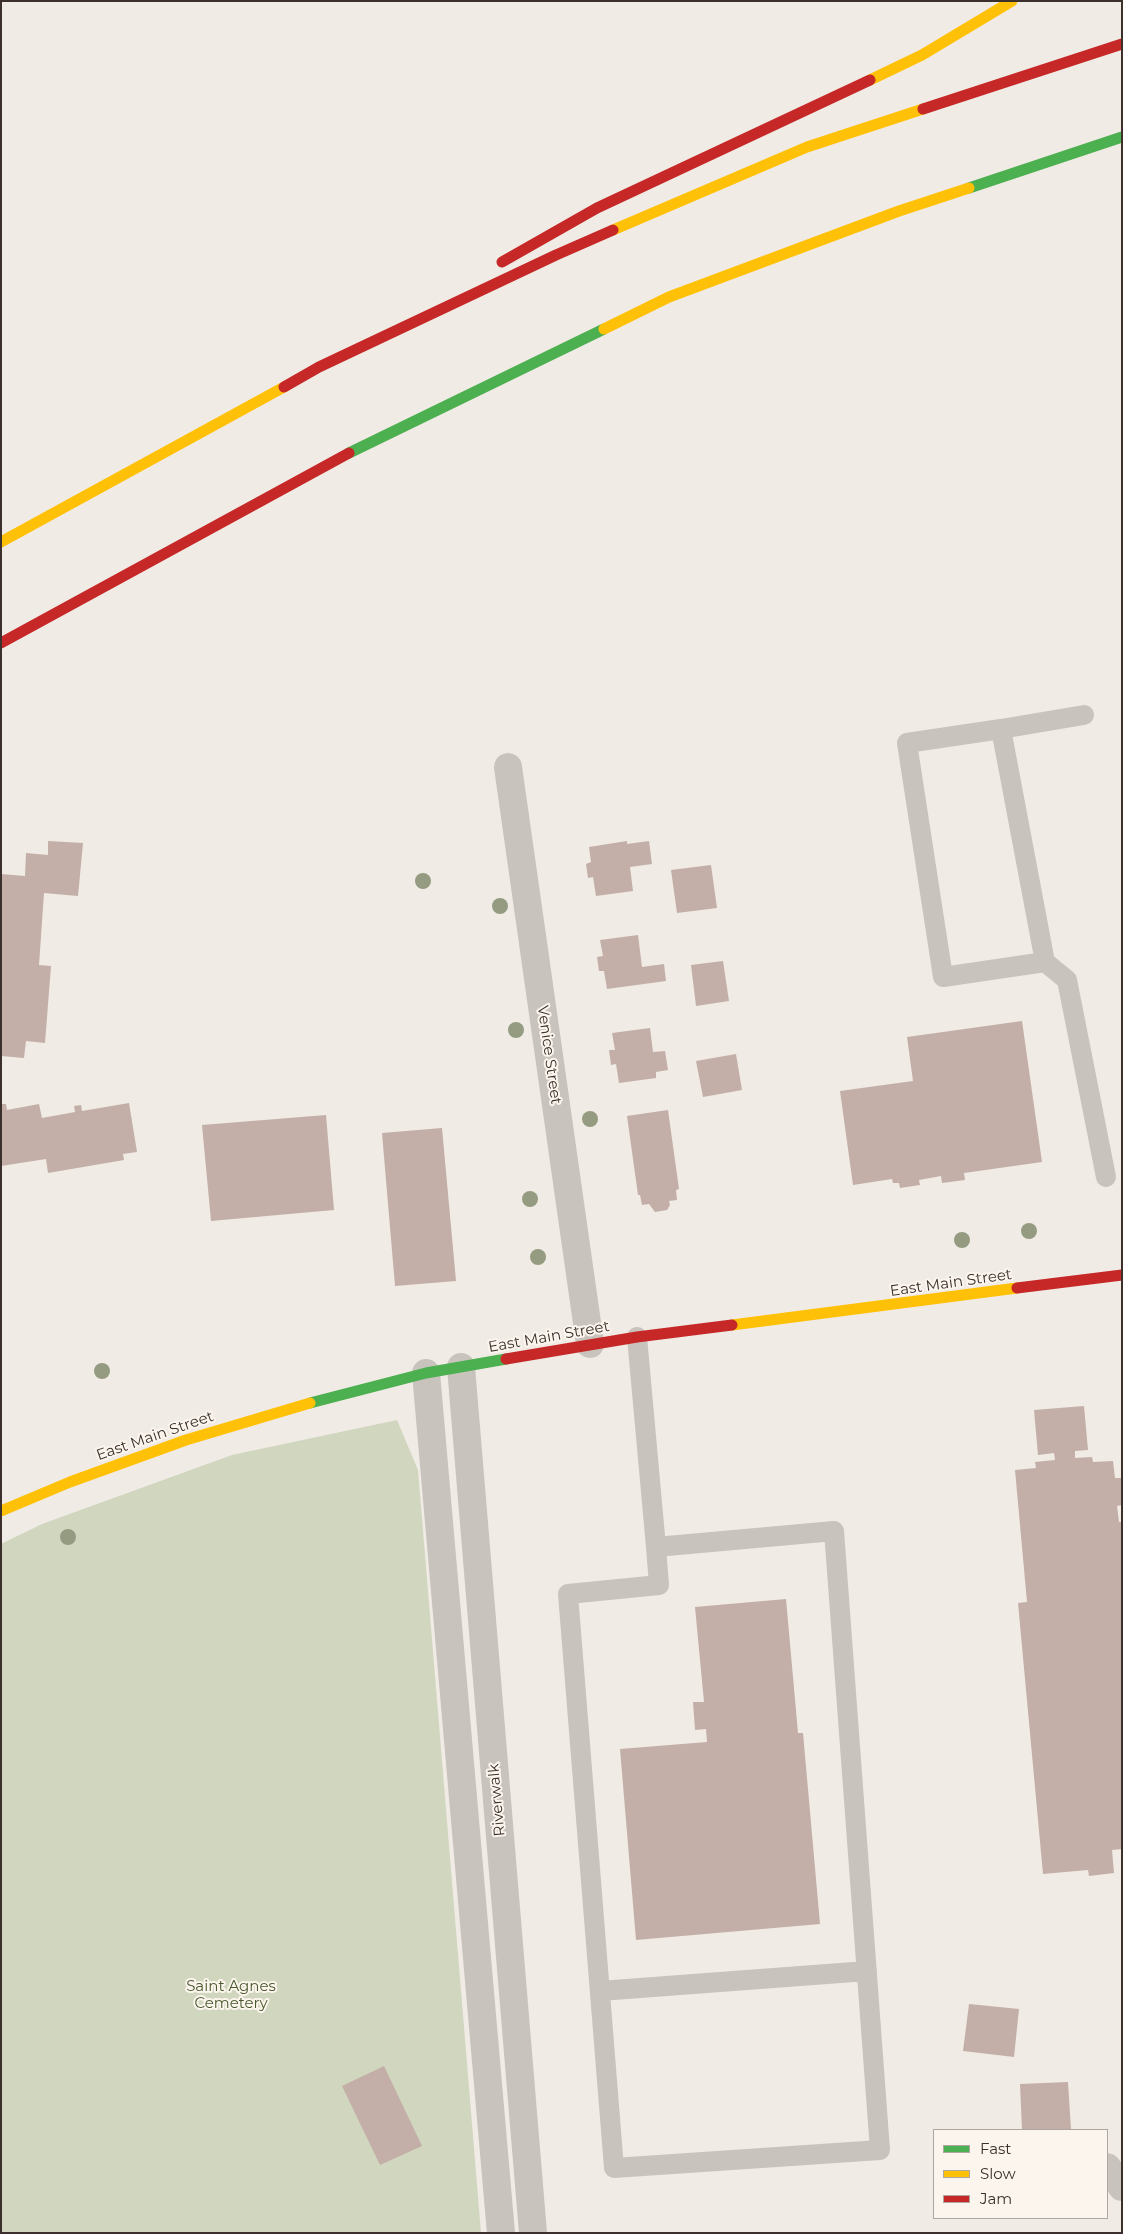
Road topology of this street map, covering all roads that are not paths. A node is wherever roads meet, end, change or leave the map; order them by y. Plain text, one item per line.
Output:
1 (1012, 1) edge
2 (1122, 44) edge
3 (1122, 137) edge
4 (492, 267) dead end
5 (449, 292) dead end
6 (319, 367) junction
7 (1, 542) edge
8 (1, 643) edge
9 (1084, 715) dead end
10 (1001, 729) junction
11 (508, 767) dead end
12 (1045, 962) junction
13 (1106, 1177) dead end
14 (1122, 1275) edge
15 (637, 1337) junction
16 (590, 1344) junction
17 (461, 1367) junction
18 (426, 1373) junction
19 (1, 1511) edge
20 (656, 1548) junction
21 (867, 1971) junction
22 (600, 1991) junction
23 (1108, 2168) edge
24 (1122, 2186) edge
25 (501, 2233) edge
26 (533, 2233) edge

1 - 4 main road
2 - 6 main road
3 - 8 main road
5 - 6 main road
6 - 7 main road
9 - 10 lane
10 - 12 lane
10 - 12 lane
11 - 16 street, Venice Street
12 - 13 lane
14 - 15 main road, East Main Street
15 - 16 main road, East Main Street
15 - 20 lane
16 - 17 main road, East Main Street
17 - 18 main road, East Main Street
17 - 26 street, Riverwalk
18 - 19 main road, East Main Street
18 - 25 street
20 - 21 lane
20 - 22 lane
21 - 22 lane
21 - 22 lane
23 - 24 street

